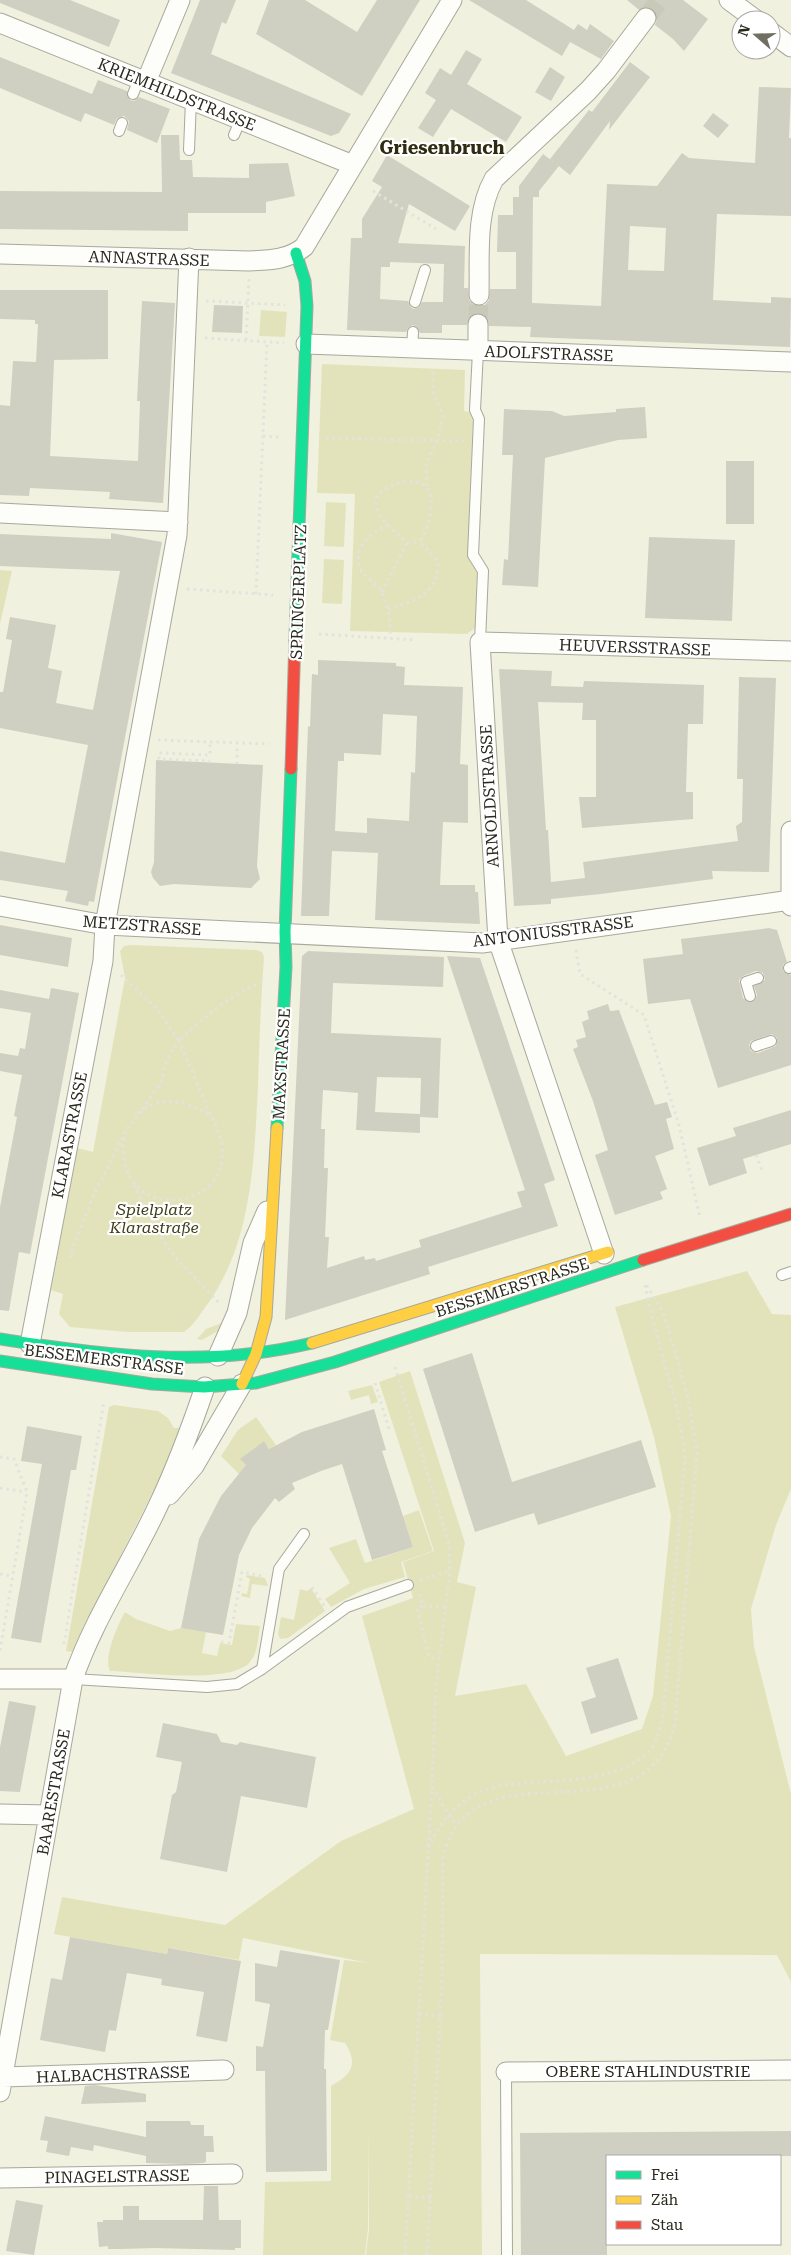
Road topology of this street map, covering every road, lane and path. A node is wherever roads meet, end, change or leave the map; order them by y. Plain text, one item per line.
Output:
1 (180, 0) edge
2 (452, 0) edge
3 (729, 0) edge
4 (742, 10) edge
5 (646, 18) tunnel mouth
6 (0, 23) edge
7 (139, 85) junction
8 (191, 100) junction
9 (189, 150) dead end
10 (353, 165) junction
11 (373, 191) dead end
12 (436, 229) dead end
13 (296, 253) junction
14 (0, 254) edge
15 (189, 258) junction
16 (249, 261) junction
17 (426, 270) dead end
18 (479, 295) tunnel mouth
19 (188, 300) junction
20 (415, 302) dead end
21 (248, 303) junction
22 (307, 306) junction
23 (478, 324) tunnel mouth
24 (187, 338) junction
25 (246, 340) junction
26 (267, 342) junction
27 (306, 344) junction
28 (434, 349) junction
29 (478, 351) junction
30 (791, 362) edge
31 (263, 436) junction
32 (304, 437) junction
33 (437, 441) junction
34 (478, 442) junction
35 (427, 487) junction
36 (0, 513) edge
37 (178, 522) junction
38 (388, 525) junction
39 (420, 541) junction
40 (407, 543) junction
41 (168, 587) junction
42 (382, 592) junction
43 (256, 594) junction
44 (281, 596) dead end
45 (388, 610) junction
46 (297, 633) junction
47 (390, 638) junction
48 (416, 640) dead end
49 (480, 642) junction
50 (791, 651) edge
51 (140, 738) junction
52 (210, 742) junction
53 (237, 743) junction
54 (293, 745) junction
55 (209, 763) dead end
56 (237, 764) dead end
57 (791, 831) edge
58 (790, 902) edge
59 (0, 906) edge
60 (105, 925) junction
61 (572, 930) junction
62 (285, 932) junction
63 (498, 940) junction
64 (103, 961) junction
65 (286, 967) junction
66 (758, 978) dead end
67 (750, 996) dead end
68 (179, 1041) junction
69 (771, 1042) dead end
70 (756, 1046) dead end
71 (138, 1114) junction
72 (211, 1116) junction
73 (125, 1133) junction
74 (756, 1155) dead end
75 (764, 1173) dead end
76 (133, 1182) junction
77 (273, 1196) junction
78 (791, 1214) edge
79 (702, 1223) dead end
80 (622, 1248) dead end
81 (604, 1254) junction
82 (69, 1258) dead end
83 (237, 1313) junction
84 (0, 1340) edge
85 (30, 1344) junction
86 (388, 1345) junction
87 (256, 1354) junction
88 (218, 1356) junction
89 (1, 1367) edge
90 (108, 1379) junction
91 (374, 1382) dead end
92 (242, 1384) junction
93 (205, 1387) junction
94 (390, 1432) dead end
95 (0, 1457) edge
96 (0, 1488) edge
97 (27, 1492) junction
98 (157, 1509) junction
99 (304, 1534) dead end
100 (450, 1571) junction
101 (0, 1574) edge
102 (12, 1576) junction
103 (277, 1578) junction
104 (412, 1583) junction
105 (312, 1587) dead end
106 (423, 1606) junction
107 (446, 1607) junction
108 (332, 1618) junction
109 (221, 1642) dead end
110 (0, 1651) edge
111 (438, 1659) junction
112 (262, 1669) junction
113 (0, 1679) edge
114 (66, 1679) junction
115 (432, 1786) junction
116 (0, 1814) edge
117 (448, 1814) junction
118 (48, 1815) junction
119 (457, 1825) junction
120 (428, 1848) junction
121 (419, 2015) junction
122 (441, 2016) junction
123 (224, 2070) dead end
124 (791, 2070) edge
125 (506, 2072) joint
126 (1, 2085) edge
127 (233, 2174) dead end
128 (0, 2178) edge
129 (408, 2196) junction
130 (431, 2198) junction
131 (405, 2255) edge
132 (427, 2255) edge
133 (507, 2255) edge

1 - 7 street
2 - 10 street
3 - 4 street
5 - 18 street
6 - 7 street, KRIEMHILDSTRASSE
7 - 8 street, KRIEMHILDSTRASSE
8 - 9 lane
8 - 10 street, KRIEMHILDSTRASSE
10 - 13 street
11 - 12 path
13 - 16 street, ANNASTRASSE
13 - 22 street, SPRINGERPLATZ
14 - 15 street, ANNASTRASSE
15 - 16 street, ANNASTRASSE
15 - 19 street
16 - 21 path
17 - 20 lane
19 - 21 path
19 - 24 street
21 - 22 path
21 - 25 path
22 - 27 street, SPRINGERPLATZ
23 - 29 street, ARNOLDSTRASSE
24 - 25 path
24 - 37 street
25 - 26 path
26 - 27 path
26 - 31 path
27 - 28 street, ADOLFSTRASSE
27 - 32 street, SPRINGERPLATZ
28 - 29 street, ADOLFSTRASSE
28 - 33 path
29 - 30 street, ADOLFSTRASSE
29 - 34 lane, ARNOLDSTRASSE
31 - 32 path
31 - 43 path
32 - 33 path
32 - 46 street, SPRINGERPLATZ
33 - 34 path
33 - 35 path
34 - 49 lane, ARNOLDSTRASSE
35 - 38 path
35 - 39 path
36 - 37 street
37 - 41 street
38 - 40 path
38 - 42 path
39 - 40 path
39 - 45 path
40 - 42 path
41 - 43 path
41 - 51 street
42 - 45 path
43 - 44 path
45 - 47 path
46 - 47 path
46 - 54 street, SPRINGERPLATZ
47 - 48 path
49 - 50 street, HEUVERSSTRASSE
49 - 63 street, ARNOLDSTRASSE
51 - 52 path
51 - 60 street
52 - 53 path
52 - 55 path
53 - 54 path
53 - 56 path
54 - 62 street, SPRINGERPLATZ
57 - 58 street
58 - 61 street, ANTONIUSSTRASSE
59 - 60 street, METZSTRASSE
60 - 62 street, METZSTRASSE
60 - 64 street, KLARASTRASSE
61 - 63 street, ANTONIUSSTRASSE
61 - 79 path
62 - 63 street, ANTONIUSSTRASSE
62 - 65 street, MAXSTRASSE
63 - 81 street, ARNOLDSTRASSE
64 - 68 path
64 - 85 street, KLARASTRASSE
65 - 68 path
65 - 77 street, MAXSTRASSE
66 - 67 lane
68 - 71 path
68 - 72 path
69 - 70 lane
71 - 72 path
71 - 73 path
72 - 76 path
73 - 76 path
73 - 82 path
74 - 75 path
76 - 83 path
77 - 83 street, MAXSTRASSE
77 - 87 street, MAXSTRASSE
78 - 86 street, BESSEMERSTRASSE
80 - 81 street, BESSEMERSTRASSE
81 - 87 street, BESSEMERSTRASSE
83 - 88 street, MAXSTRASSE
84 - 85 street, BESSEMERSTRASSE
85 - 88 street, BESSEMERSTRASSE
86 - 92 street, BESSEMERSTRASSE
86 - 100 path
87 - 88 street, BESSEMERSTRASSE
87 - 92 street
88 - 93 street, BESSEMERSTRASSE
89 - 90 street, BESSEMERSTRASSE
90 - 93 street, BESSEMERSTRASSE
90 - 114 path
91 - 94 path
92 - 93 street, BESSEMERSTRASSE
92 - 98 street, BAARESTRASSE
93 - 98 street, BAARESTRASSE
95 - 97 path
96 - 97 path
97 - 102 path
98 - 114 street, BAARESTRASSE
99 - 103 lane
100 - 104 path
100 - 107 path
101 - 102 path
102 - 110 path
103 - 109 path
103 - 112 lane
104 - 106 path
104 - 108 lane
105 - 108 path
106 - 107 path
106 - 111 path
107 - 111 path
108 - 112 lane
111 - 115 path
112 - 114 lane
113 - 114 street
114 - 118 street, BAARESTRASSE
115 - 117 path
115 - 120 path
116 - 118 street
117 - 119 path
117 - 119 path
117 - 120 path
118 - 126 street, BAARESTRASSE
119 - 122 path
120 - 121 path
121 - 122 path
121 - 129 path
122 - 130 path
123 - 126 street, HALBACHSTRASSE
124 - 125 street, OBERE STAHLINDUSTRIE
125 - 133 lane
127 - 128 street, PINAGELSTRASSE
129 - 130 path
129 - 131 path
130 - 132 path

